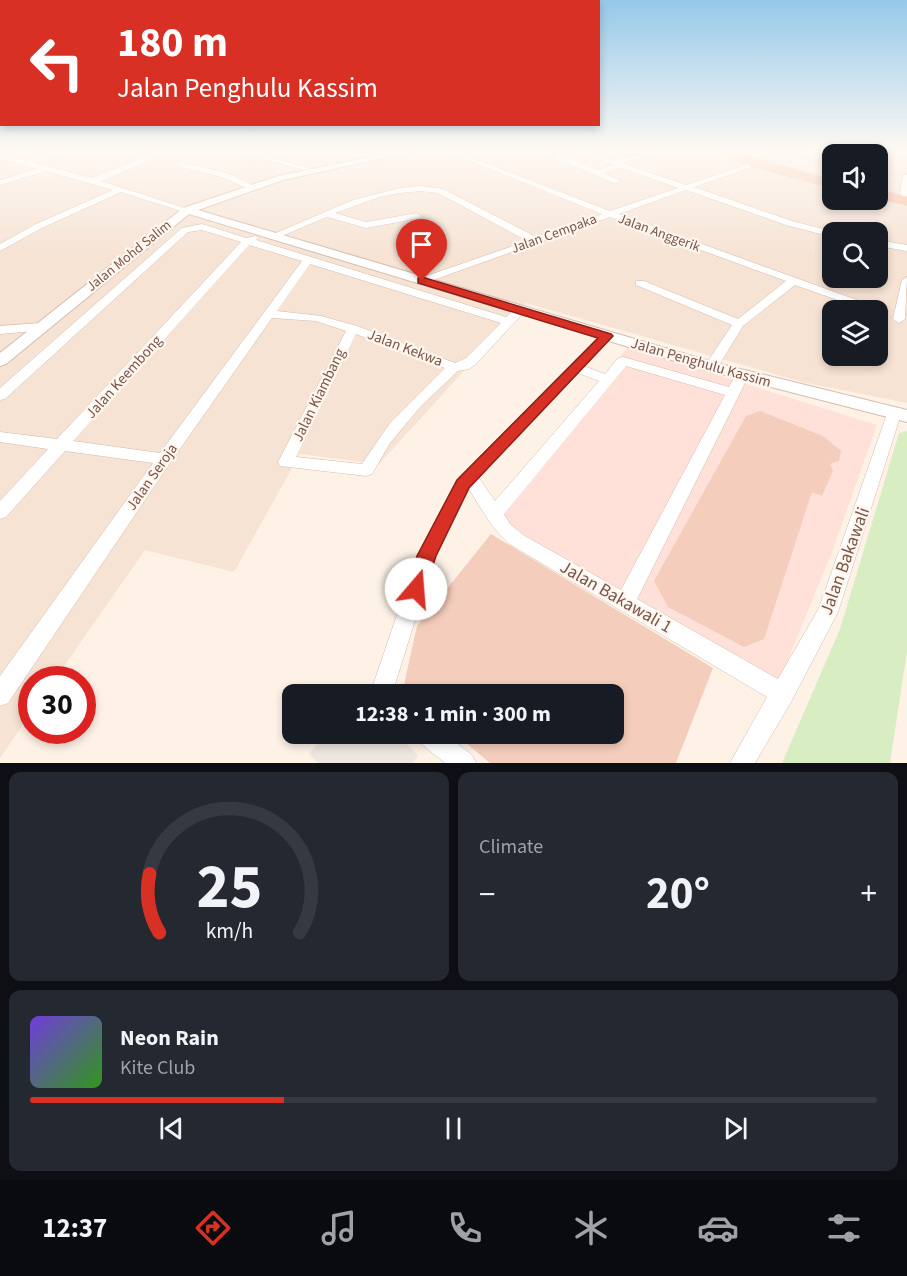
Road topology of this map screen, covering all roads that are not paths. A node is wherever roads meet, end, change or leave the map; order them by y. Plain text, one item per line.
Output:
1 (110, 186) edge
2 (250, 186) edge
3 (537, 186) edge
4 (682, 186) edge
5 (690, 186) edge
6 (686, 187) junction
7 (121, 189) junction
8 (888, 192) edge
9 (888, 195) edge
10 (906, 197) edge
11 (187, 210) junction
12 (328, 214) junction
13 (609, 214) junction
14 (417, 216) dead end
15 (229, 223) junction
16 (166, 226) junction
17 (822, 231) edge
18 (268, 234) junction
19 (247, 241) junction
20 (535, 241) junction
21 (888, 245) edge
22 (0, 248) edge
23 (907, 248) edge
24 (308, 260) junction
25 (907, 280) edge
26 (422, 281) junction
27 (793, 281) junction
28 (640, 283) dead end
29 (846, 300) edge
30 (520, 310) junction
31 (270, 314) junction
32 (888, 315) edge
33 (903, 321) edge
34 (509, 322) junction
35 (739, 324) junction
36 (42, 327) junction
37 (352, 328) junction
38 (0, 330) edge
39 (0, 336) edge
40 (606, 336) junction
41 (26, 340) junction
42 (0, 361) edge
43 (454, 367) junction
44 (711, 367) junction
45 (576, 368) junction
46 (742, 375) junction
47 (606, 380) junction
48 (732, 393) junction
49 (0, 396) edge
50 (901, 415) edge
51 (0, 437) edge
52 (62, 444) junction
53 (164, 459) junction
54 (470, 478) junction
55 (0, 512) edge
56 (493, 515) junction
57 (625, 602) junction
58 (384, 684) edge
59 (783, 694) junction
60 (0, 695) edge
61 (440, 744) edge
62 (464, 763) edge
63 (742, 763) edge

1 - 7 street
2 - 11 street, Jalan Mohd Salim
3 - 13 street, Jalan Anggerik
4 - 6 street
5 - 6 street, Jalan Cempaka
6 - 13 street, Jalan Cempaka
6 - 17 street
7 - 11 street
7 - 22 street
8 - 10 highway
9 - 10 highway
11 - 15 street, Jalan Penghulu Kassim
11 - 16 street, Jalan Mohd Salim
12 - 14 street
12 - 18 street
12 - 20 street
13 - 20 street, Jalan Cempaka
13 - 27 street, Jalan Anggerik
15 - 16 street
15 - 18 street, Jalan Penghulu Kassim
16 - 36 street, Jalan Mohd Salim
18 - 19 street
18 - 26 street, Jalan Penghulu Kassim
19 - 24 street
19 - 49 street, Jalan Mohd Salim
19 - 52 street, Jalan Keembong
20 - 26 street, Jalan Cempaka
21 - 23 street
24 - 31 street, Jalan Seroja
24 - 34 street
25 - 33 street
26 - 30 street, Jalan Penghulu Kassim
27 - 29 street, Jalan Anggerik
27 - 35 street
28 - 35 street
30 - 34 street, Jalan Kekwa
30 - 40 street, Jalan Penghulu Kassim
31 - 37 street, Jalan Kekwa
31 - 53 street, Jalan Seroja
32 - 33 street, Jalan Anggerik
34 - 43 street, Jalan Kekwa
35 - 44 street
36 - 38 street
36 - 41 street, Jalan Mohd Salim
37 - 43 street, Jalan Kekwa
37 - 43 street, Jalan Kiambang
39 - 41 street
40 - 44 street, Jalan Penghulu Kassim
40 - 45 street
41 - 42 street, Jalan Mohd Salim
44 - 46 street, Jalan Penghulu Kassim
45 - 47 street
45 - 54 street
46 - 48 street
46 - 50 street, Jalan Penghulu Kassim
47 - 48 street
47 - 56 street
48 - 57 street
50 - 59 street, Jalan Bakawali
51 - 52 street
52 - 53 street
52 - 55 street, Jalan Keembong
53 - 60 street, Jalan Seroja
54 - 56 street, Jalan Bakawali 1
54 - 58 street
56 - 57 street, Jalan Bakawali 1
57 - 59 street, Jalan Bakawali 1
59 - 63 street, Jalan Bakawali
61 - 62 street

